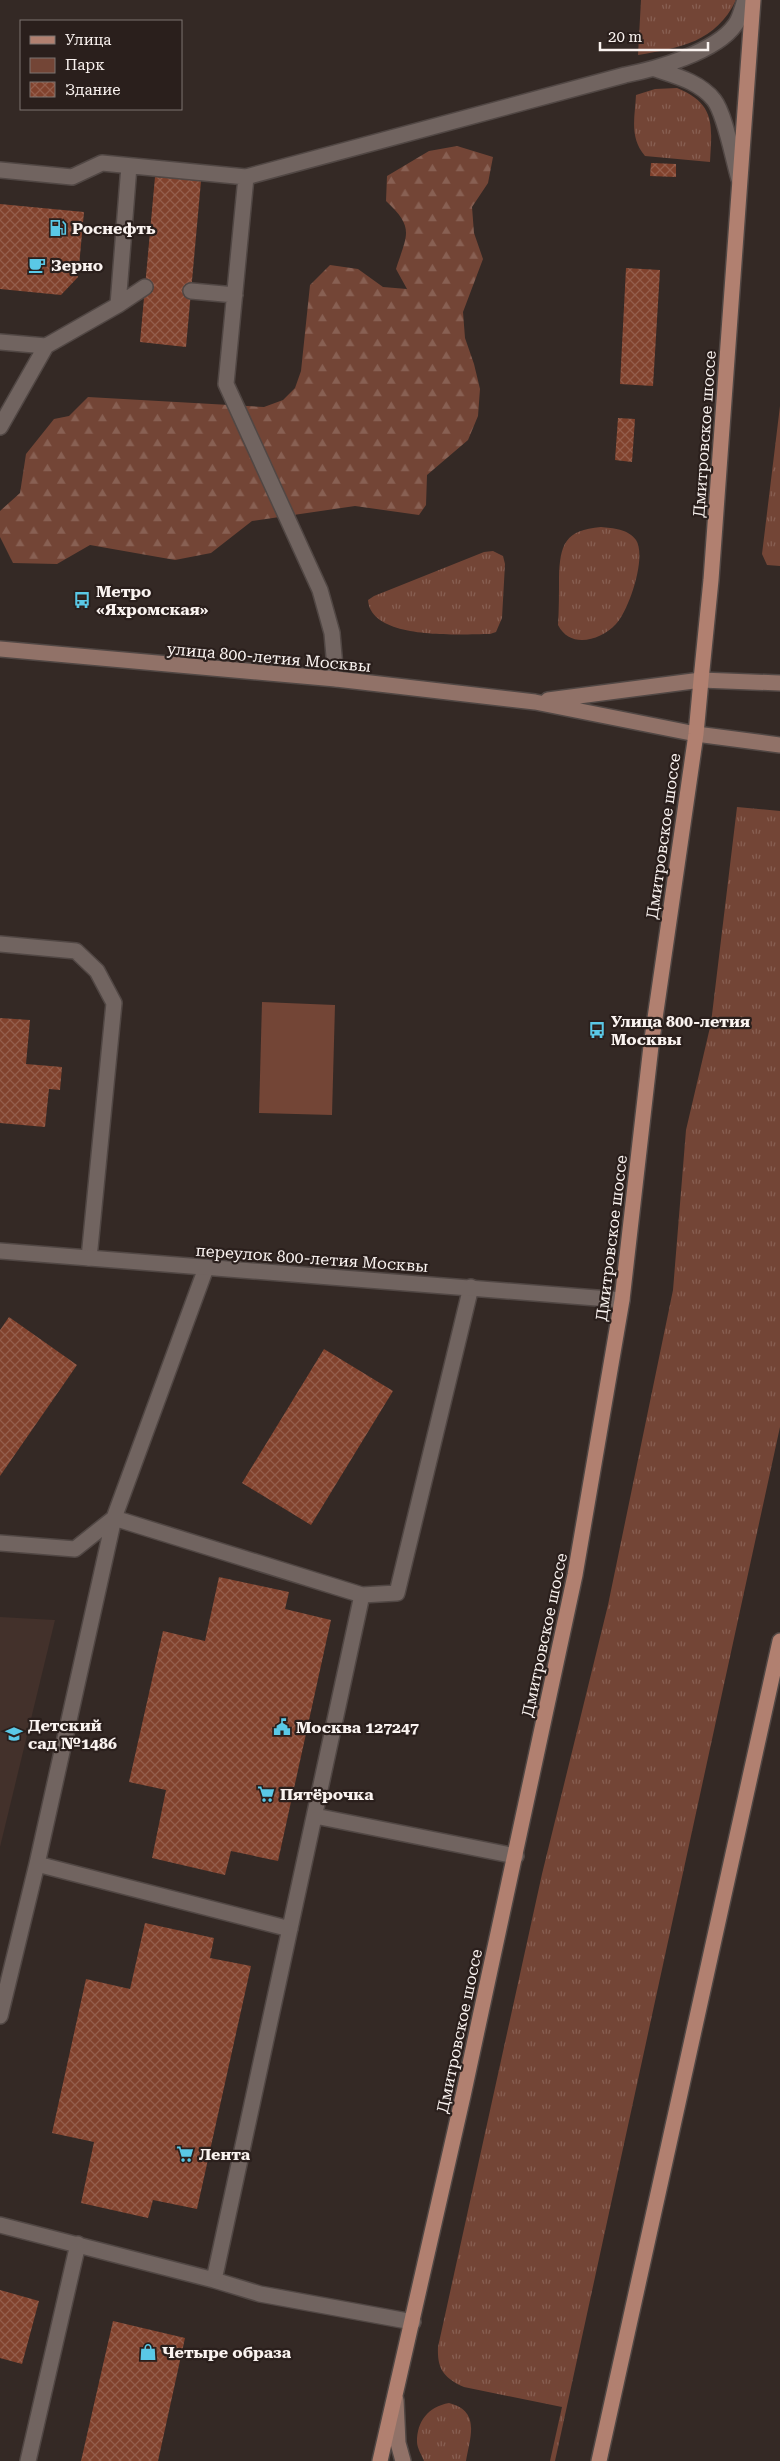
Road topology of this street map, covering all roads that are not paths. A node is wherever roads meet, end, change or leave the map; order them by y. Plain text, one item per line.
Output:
1 (745, 0) edge
2 (753, 0) edge
3 (655, 69) junction
4 (129, 166) junction
5 (0, 170) edge
6 (246, 177) junction
7 (738, 179) junction
8 (145, 287) dead end
9 (191, 291) dead end
10 (235, 295) junction
11 (118, 304) junction
12 (0, 342) edge
13 (46, 346) junction
14 (0, 427) edge
15 (0, 650) edge
16 (336, 679) junction
17 (701, 680) junction
18 (780, 683) edge
19 (535, 702) junction
20 (696, 734) junction
21 (780, 745) edge
22 (0, 944) edge
23 (0, 1251) edge
24 (89, 1258) junction
25 (206, 1268) junction
26 (470, 1286) junction
27 (622, 1300) junction
28 (114, 1518) junction
29 (0, 1543) edge
30 (362, 1595) junction
31 (780, 1641) edge
32 (315, 1816) junction
33 (516, 1856) junction
34 (37, 1864) junction
35 (290, 1928) junction
36 (0, 2016) edge
37 (0, 2225) edge
38 (78, 2244) junction
39 (214, 2280) junction
40 (413, 2322) junction
41 (396, 2394) junction
42 (604, 2438) junction
43 (28, 2461) edge
44 (380, 2461) edge
45 (403, 2461) edge
46 (593, 2461) edge
47 (599, 2461) edge

1 - 3 street
2 - 7 main road, Дмитровское шоссе
3 - 6 street
3 - 7 street
4 - 5 street
4 - 6 street
4 - 11 street
6 - 10 street
7 - 17 main road, Дмитровское шоссе
8 - 11 street
9 - 10 street
10 - 16 street
11 - 13 street
12 - 13 street
13 - 14 street
15 - 16 main road, улица 800-летия Москвы
16 - 19 main road, улица 800-летия Москвы
17 - 18 main road, улица 800-летия Москвы
17 - 19 main road, улица 800-летия Москвы
17 - 20 main road, Дмитровское шоссе
19 - 20 main road, улица 800-летия Москвы
20 - 21 main road, улица 800-летия Москвы
20 - 27 main road, Дмитровское шоссе
22 - 24 street
23 - 24 street, переулок 800-летия Москвы
24 - 25 street, переулок 800-летия Москвы
25 - 26 street, переулок 800-летия Москвы
25 - 28 street
26 - 27 street, переулок 800-летия Москвы
26 - 30 street
27 - 33 main road, Дмитровское шоссе
28 - 29 street
28 - 30 street
28 - 34 street
30 - 32 street
31 - 42 main road
32 - 33 street
32 - 35 street
33 - 40 main road, Дмитровское шоссе
34 - 35 street
34 - 36 street
35 - 39 street
37 - 38 street
38 - 39 street
38 - 43 street
39 - 40 street
40 - 41 main road, Дмитровское шоссе
41 - 44 main road, Дмитровское шоссе
41 - 45 main road
42 - 46 main road
42 - 47 main road

